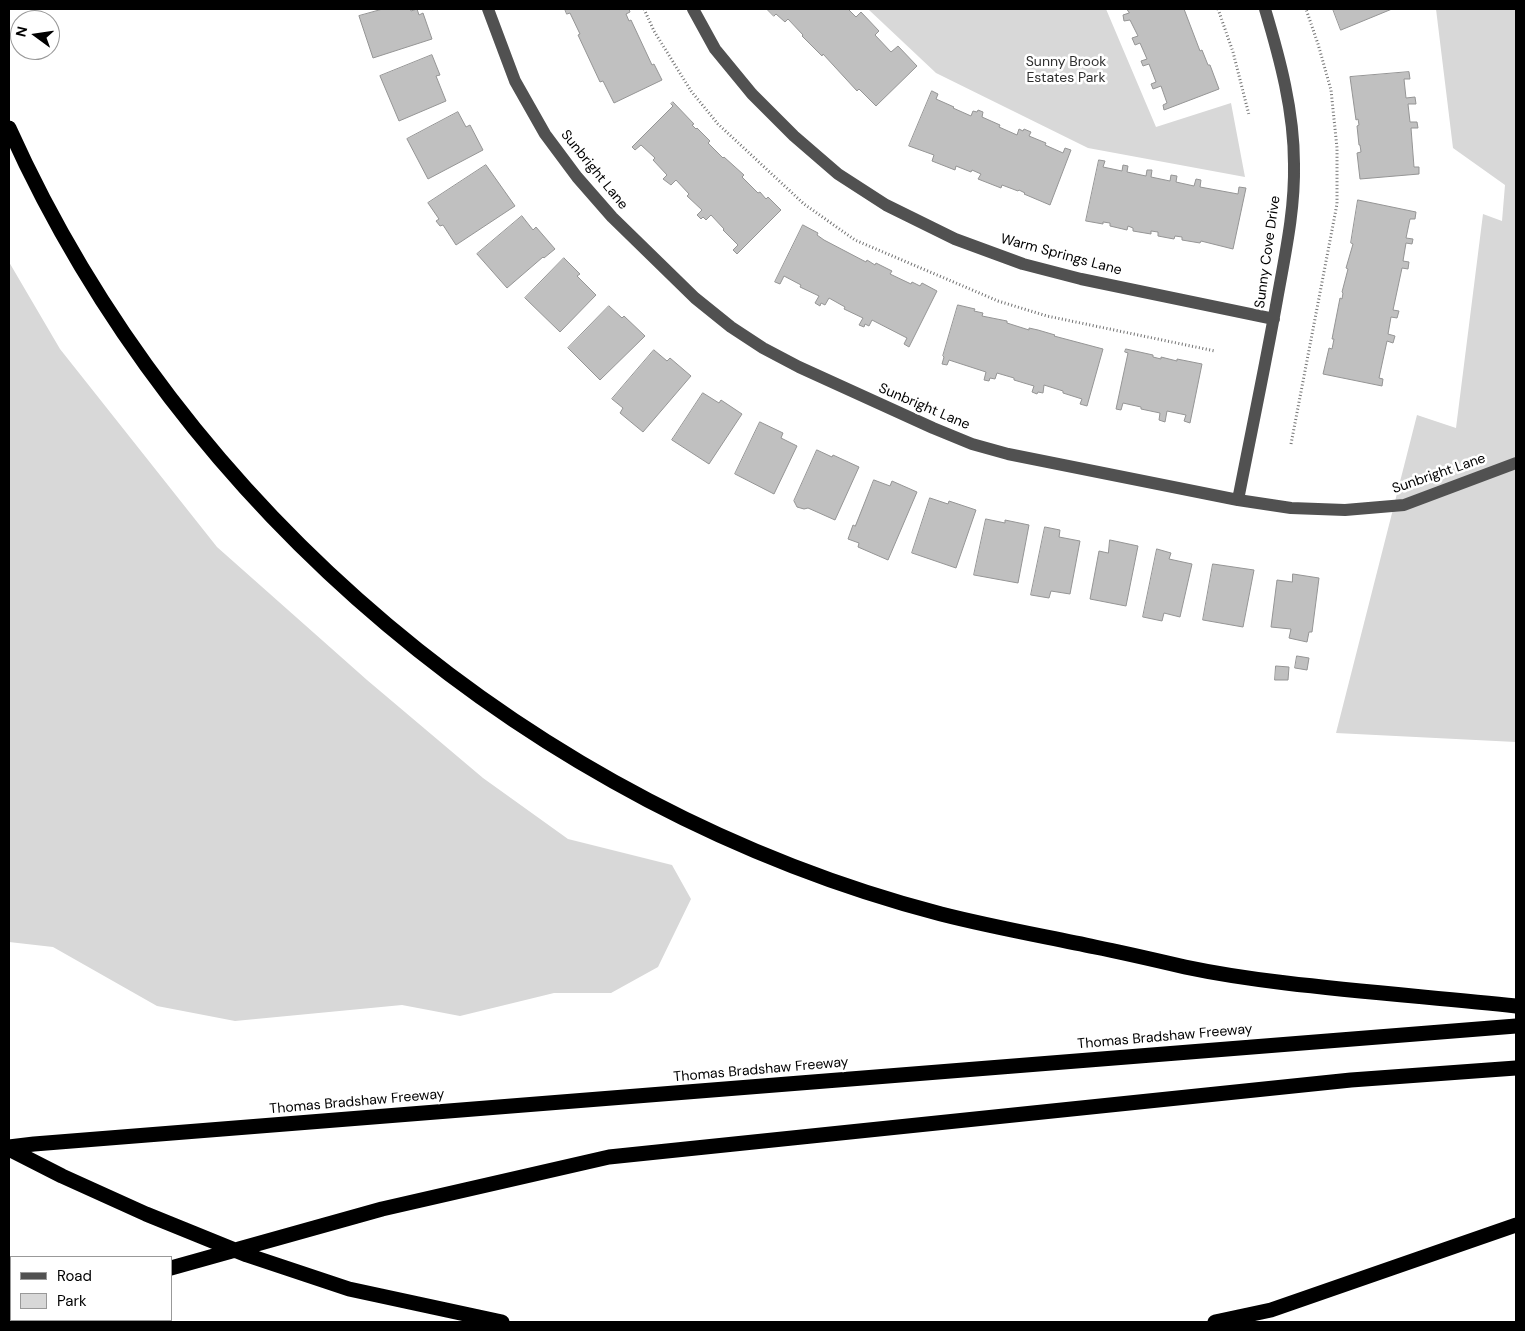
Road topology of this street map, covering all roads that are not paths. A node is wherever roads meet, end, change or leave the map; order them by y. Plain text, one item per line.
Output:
1 (488, 9) edge
2 (693, 9) edge
3 (1265, 9) edge
4 (9, 128) edge
5 (1274, 319) junction
6 (1516, 463) edge
7 (1238, 500) junction
8 (1516, 1006) edge
9 (1516, 1026) edge
10 (1516, 1068) edge
11 (9, 1148) edge
12 (1516, 1225) edge
13 (172, 1268) edge
14 (502, 1322) edge
15 (1215, 1322) edge

1 - 7 street, Sunbright Lane
2 - 5 street, Warm Springs Lane
3 - 5 street, Sunny Cove Drive
4 - 8 highway
5 - 7 street, Sunny Cove Drive
6 - 7 street, Sunbright Lane
9 - 11 highway, Thomas Bradshaw Freeway
10 - 13 highway
11 - 14 highway
12 - 15 highway

